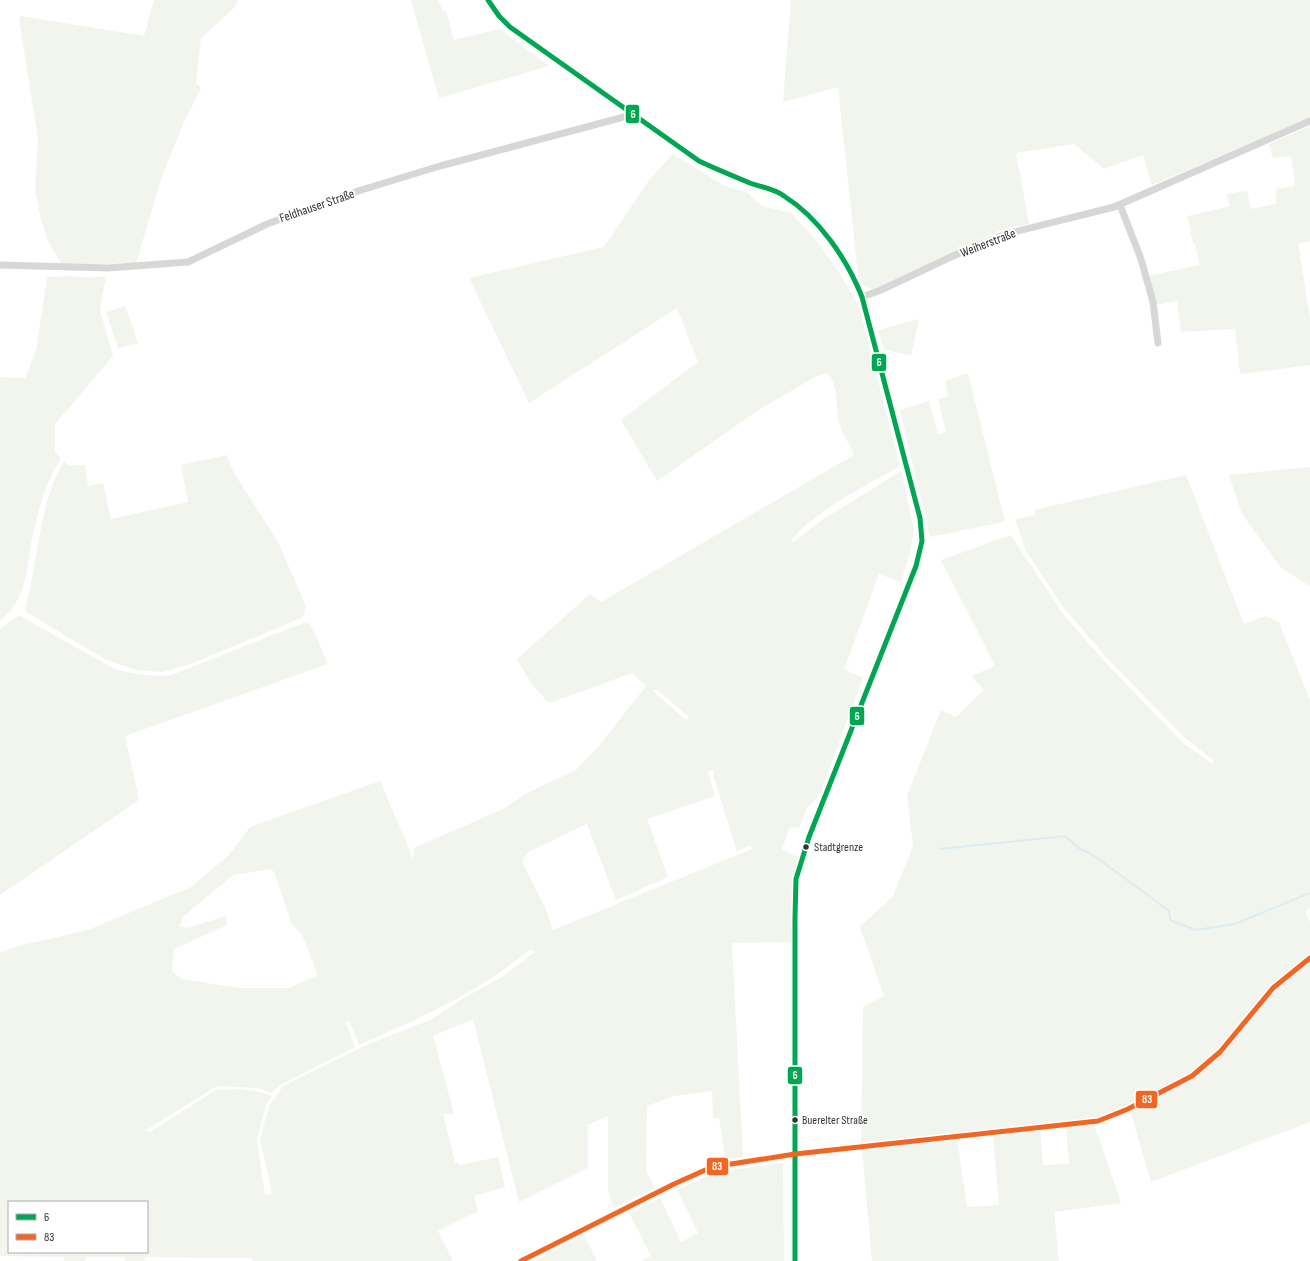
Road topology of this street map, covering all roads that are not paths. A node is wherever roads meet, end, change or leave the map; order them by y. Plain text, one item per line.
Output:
1 (488, 0) edge
2 (630, 111) junction
3 (1310, 121) edge
4 (1120, 205) junction
5 (0, 265) edge
6 (862, 297) junction
7 (1158, 343) dead end
8 (1310, 958) edge
9 (795, 1154) junction
10 (521, 1261) edge
11 (795, 1261) edge

1 - 2 street
2 - 5 street, Feldhauser Straße
2 - 6 street
3 - 4 street, Weiherstraße
4 - 6 street, Weiherstraße
4 - 7 street
6 - 9 street
8 - 9 street
9 - 10 street
9 - 11 street

